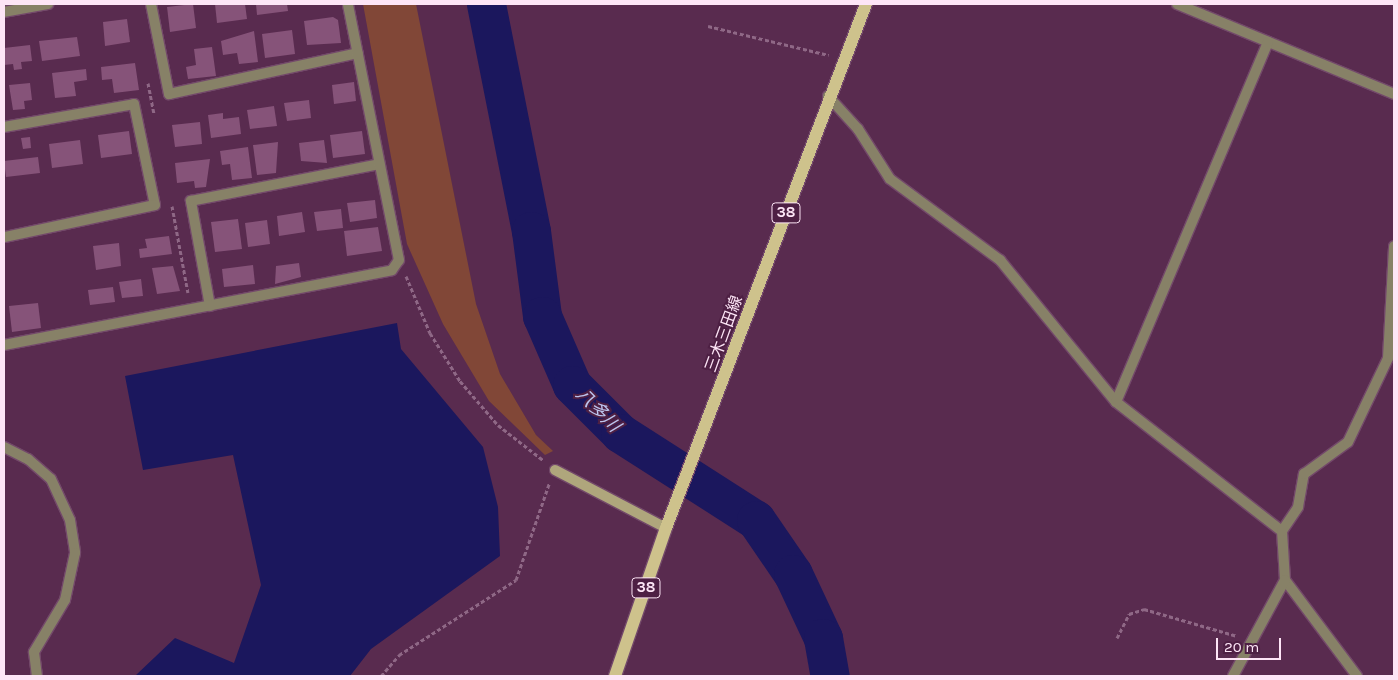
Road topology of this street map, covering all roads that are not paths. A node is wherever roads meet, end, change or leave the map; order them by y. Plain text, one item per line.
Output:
1 (48, 4) edge
2 (151, 4) edge
3 (348, 4) edge
4 (866, 4) edge
5 (1177, 4) edge
6 (4, 12) edge
7 (1268, 42) junction
8 (358, 53) junction
9 (1394, 94) edge
10 (828, 96) junction
11 (4, 127) edge
12 (380, 164) junction
13 (4, 237) edge
14 (1394, 246) edge
15 (210, 306) junction
16 (4, 345) edge
17 (1116, 402) junction
18 (4, 447) edge
19 (555, 470) road end
20 (666, 528) junction
21 (1282, 532) junction
22 (1285, 580) junction
23 (37, 676) edge
24 (615, 676) edge
25 (1233, 676) edge
26 (1357, 676) edge

1 - 6 street
2 - 8 street
3 - 8 street
4 - 10 main road, 三木三田線 / 38
5 - 7 street
7 - 9 street
7 - 17 street
8 - 12 street
10 - 17 street
10 - 20 main road, 三木三田線 / 38
11 - 13 street
12 - 15 street
12 - 15 street
14 - 21 street
15 - 16 street
17 - 21 street
18 - 23 street
19 - 20 street
20 - 24 main road, 三木三田線 / 38
21 - 22 street
22 - 25 street
22 - 26 street

